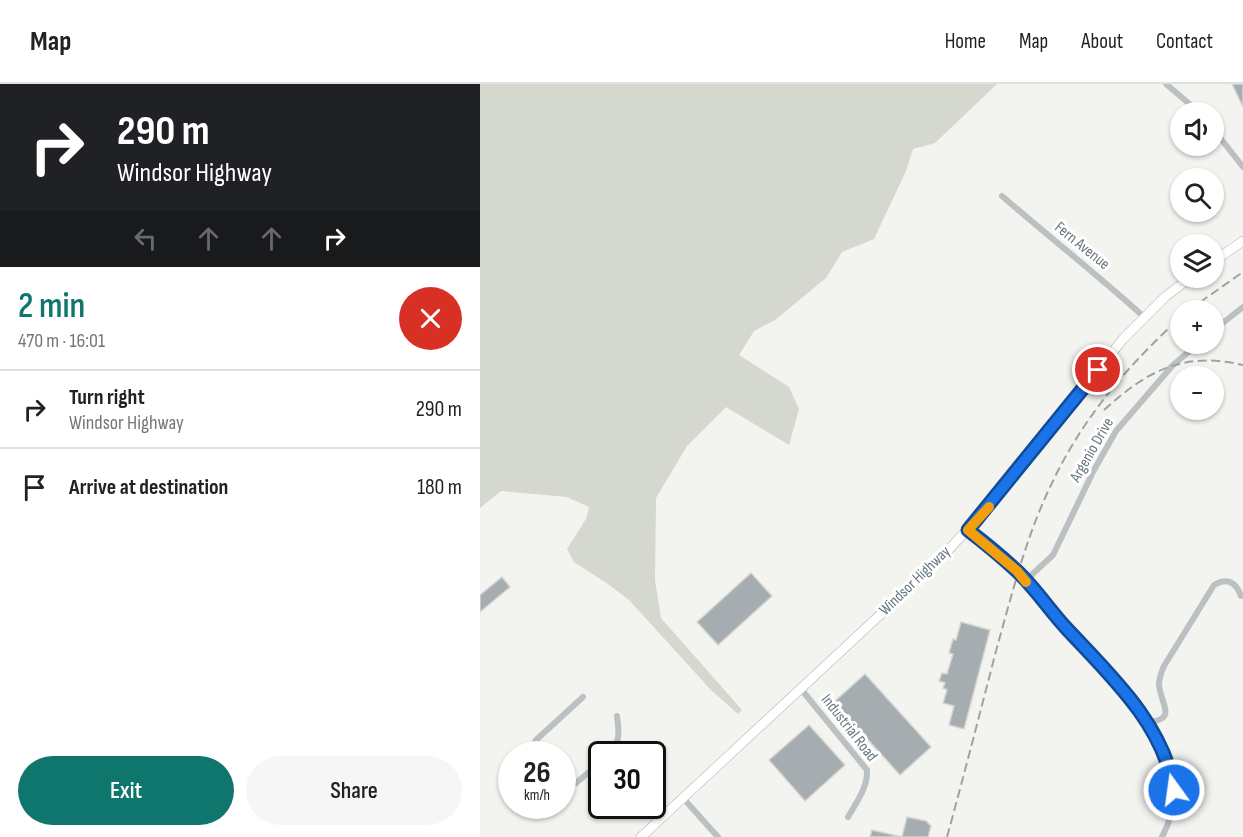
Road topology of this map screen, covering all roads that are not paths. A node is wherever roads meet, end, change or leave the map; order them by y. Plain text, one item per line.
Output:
1 (1166, 84) edge
2 (1187, 102) edge
3 (1224, 143) edge
4 (1243, 167) edge
5 (1002, 196) dead end
6 (1243, 241) edge
7 (1224, 254) edge
8 (1178, 288) edge
9 (1243, 307) edge
10 (1144, 317) junction
11 (1224, 322) edge
12 (1186, 354) edge
13 (968, 530) junction
14 (1026, 581) junction
15 (1241, 596) dead end
16 (801, 689) junction
17 (583, 697) dead end
18 (617, 716) dead end
19 (1147, 722) junction
20 (535, 741) edge
21 (617, 741) edge
22 (588, 772) edge
23 (576, 783) edge
24 (683, 798) junction
25 (848, 817) dead end
26 (641, 837) edge
27 (718, 837) edge
28 (1162, 837) edge

1 - 2 street
3 - 4 street
5 - 10 street, Fern Avenue
6 - 7 main road
8 - 10 main road, Windsor Highway
9 - 11 street
10 - 13 main road, Windsor Highway
12 - 14 street, Argenio Drive
13 - 14 street
13 - 16 main road, Windsor Highway
14 - 19 street
15 - 19 street
16 - 24 main road, Windsor Highway
16 - 25 street, Industrial Road
17 - 20 street
18 - 21 street
19 - 28 street
22 - 23 street
24 - 26 main road, Windsor Highway
24 - 27 street

